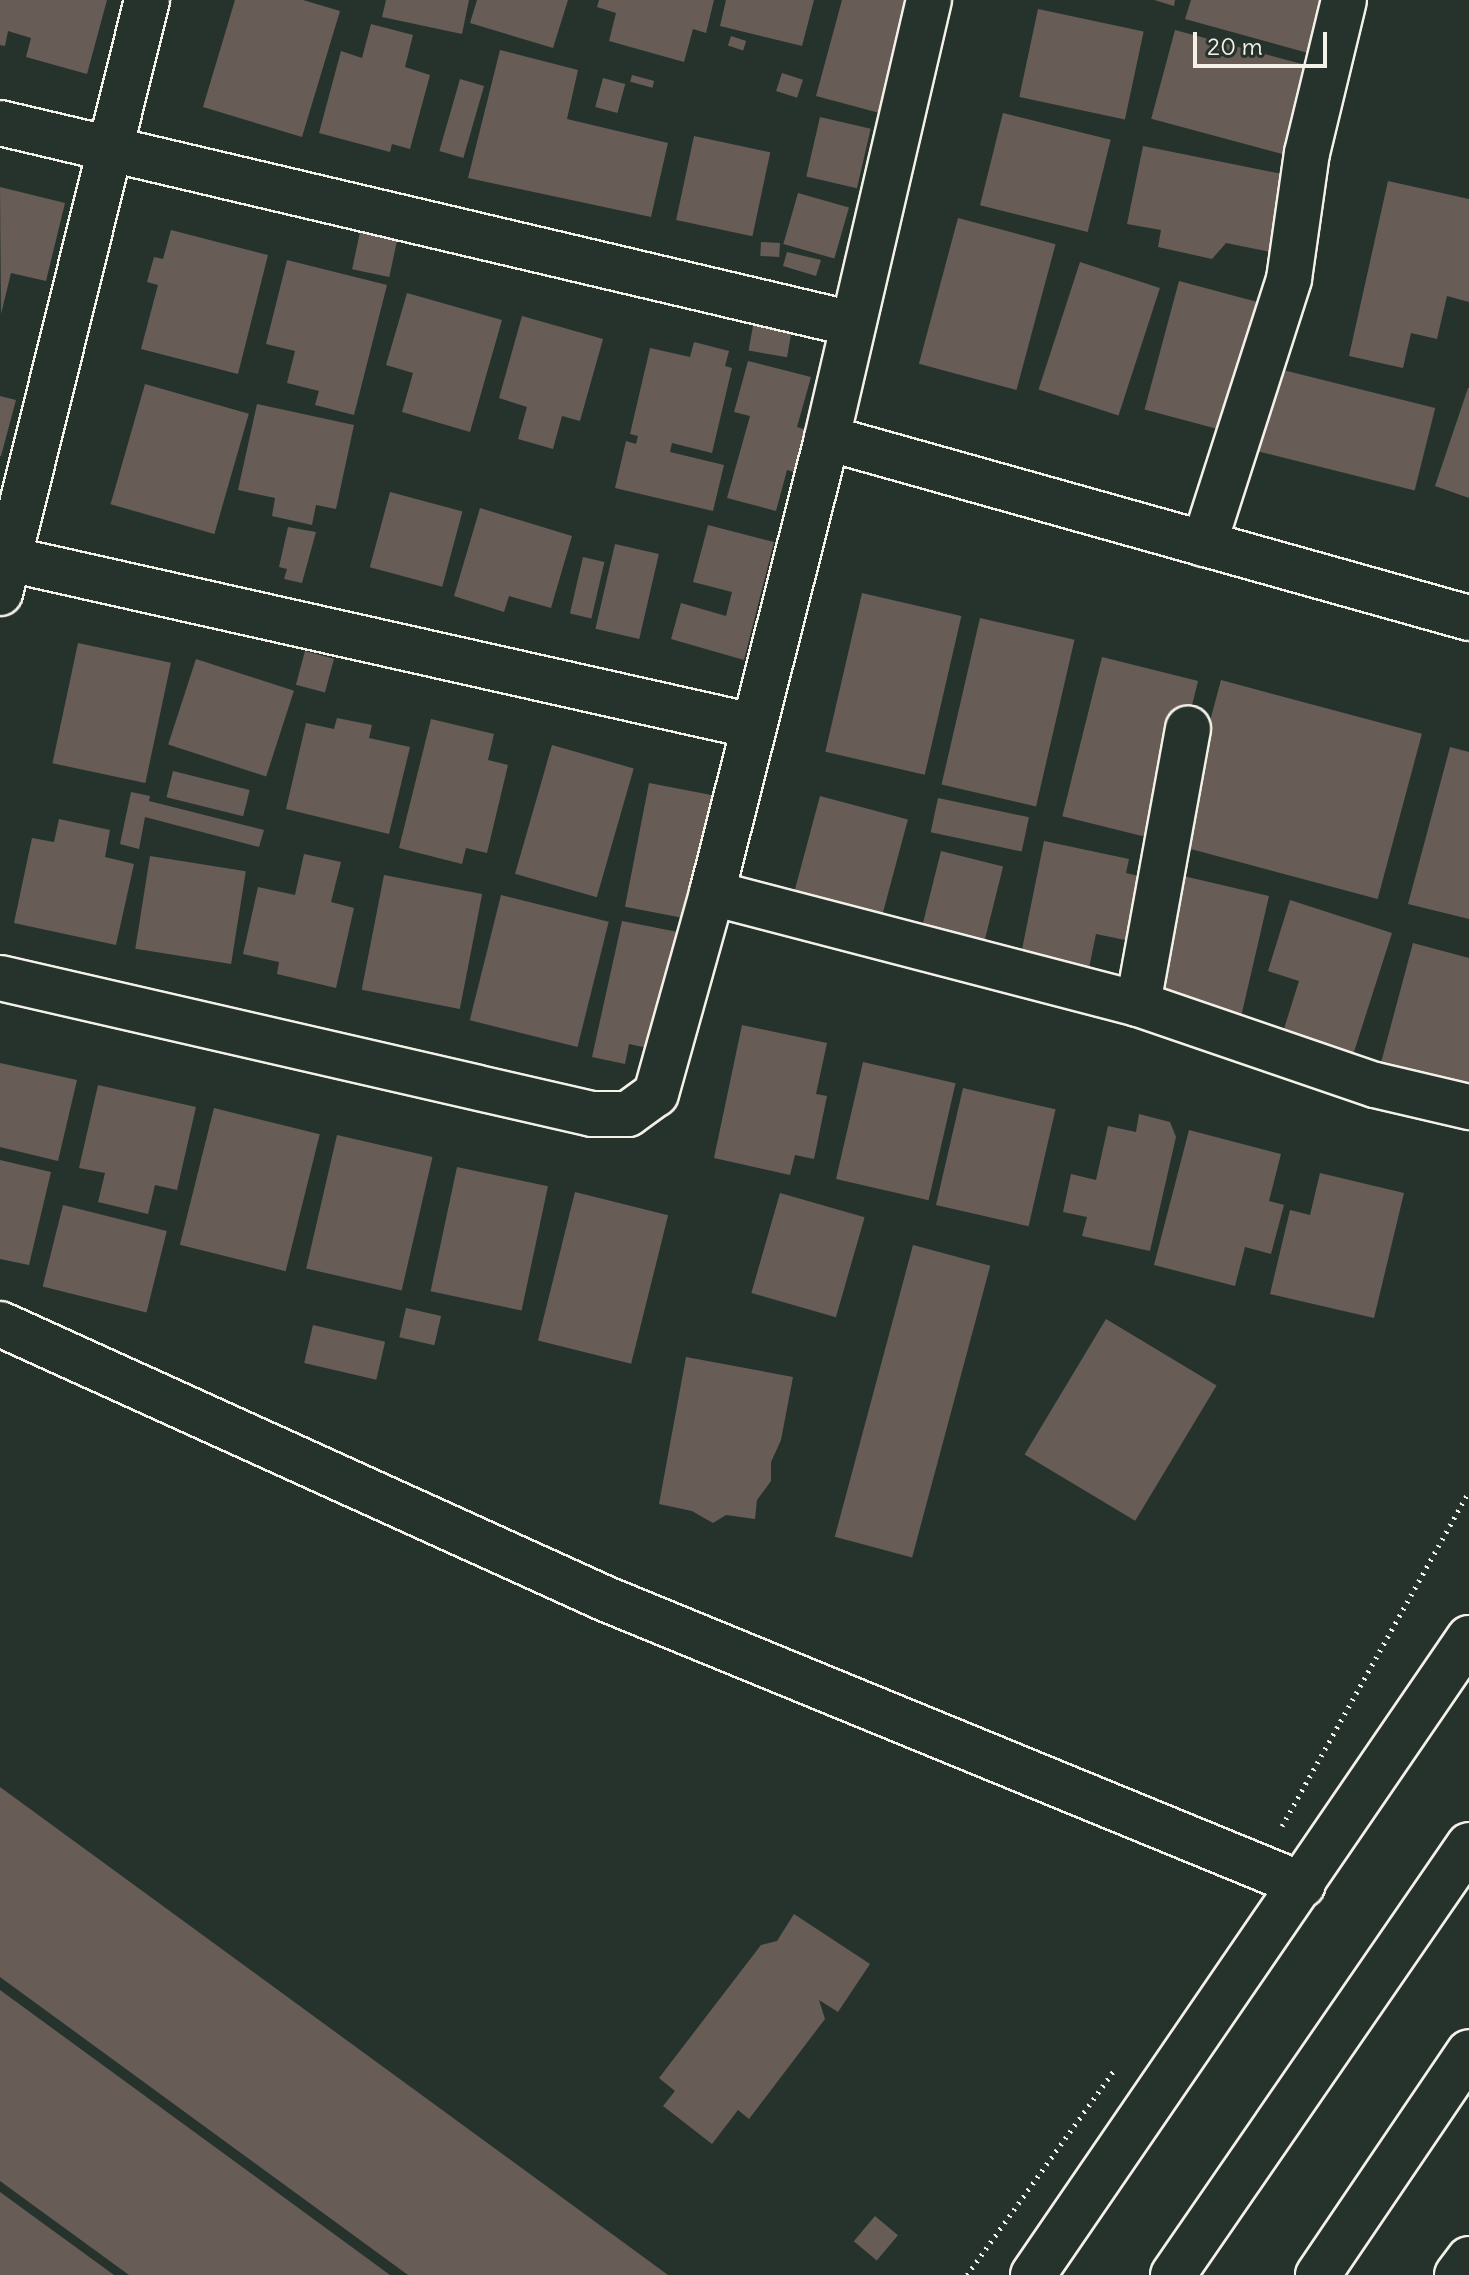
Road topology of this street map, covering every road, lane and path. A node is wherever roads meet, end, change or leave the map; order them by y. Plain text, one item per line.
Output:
1 (147, 0) edge
2 (929, 0) edge
3 (1344, 0) edge
4 (0, 123) edge
5 (110, 147) junction
6 (853, 324) junction
7 (827, 438) junction
8 (1204, 544) junction
9 (3, 570) edge
10 (1468, 617) edge
11 (753, 726) junction
12 (1188, 728) dead end
13 (712, 893) junction
14 (0, 978) edge
15 (1138, 1004) junction
16 (1469, 1107) edge
17 (0, 1324) edge
18 (1469, 1638) edge
19 (1469, 1845) edge
20 (1303, 1885) junction
21 (1469, 2052) edge
22 (1469, 2259) edge
23 (1033, 2275) edge
24 (1173, 2275) edge
25 (1318, 2275) edge
26 (1457, 2275) edge

1 - 5 main road
2 - 6 main road
3 - 8 main road
4 - 5 main road
5 - 6 main road
5 - 9 main road
6 - 7 main road
7 - 8 main road
7 - 11 main road
8 - 10 main road
9 - 11 main road
11 - 13 main road
12 - 15 main road
13 - 14 main road
13 - 15 main road
15 - 16 main road
17 - 20 main road
18 - 20 main road
19 - 24 main road
20 - 23 main road
21 - 25 main road
22 - 26 main road

